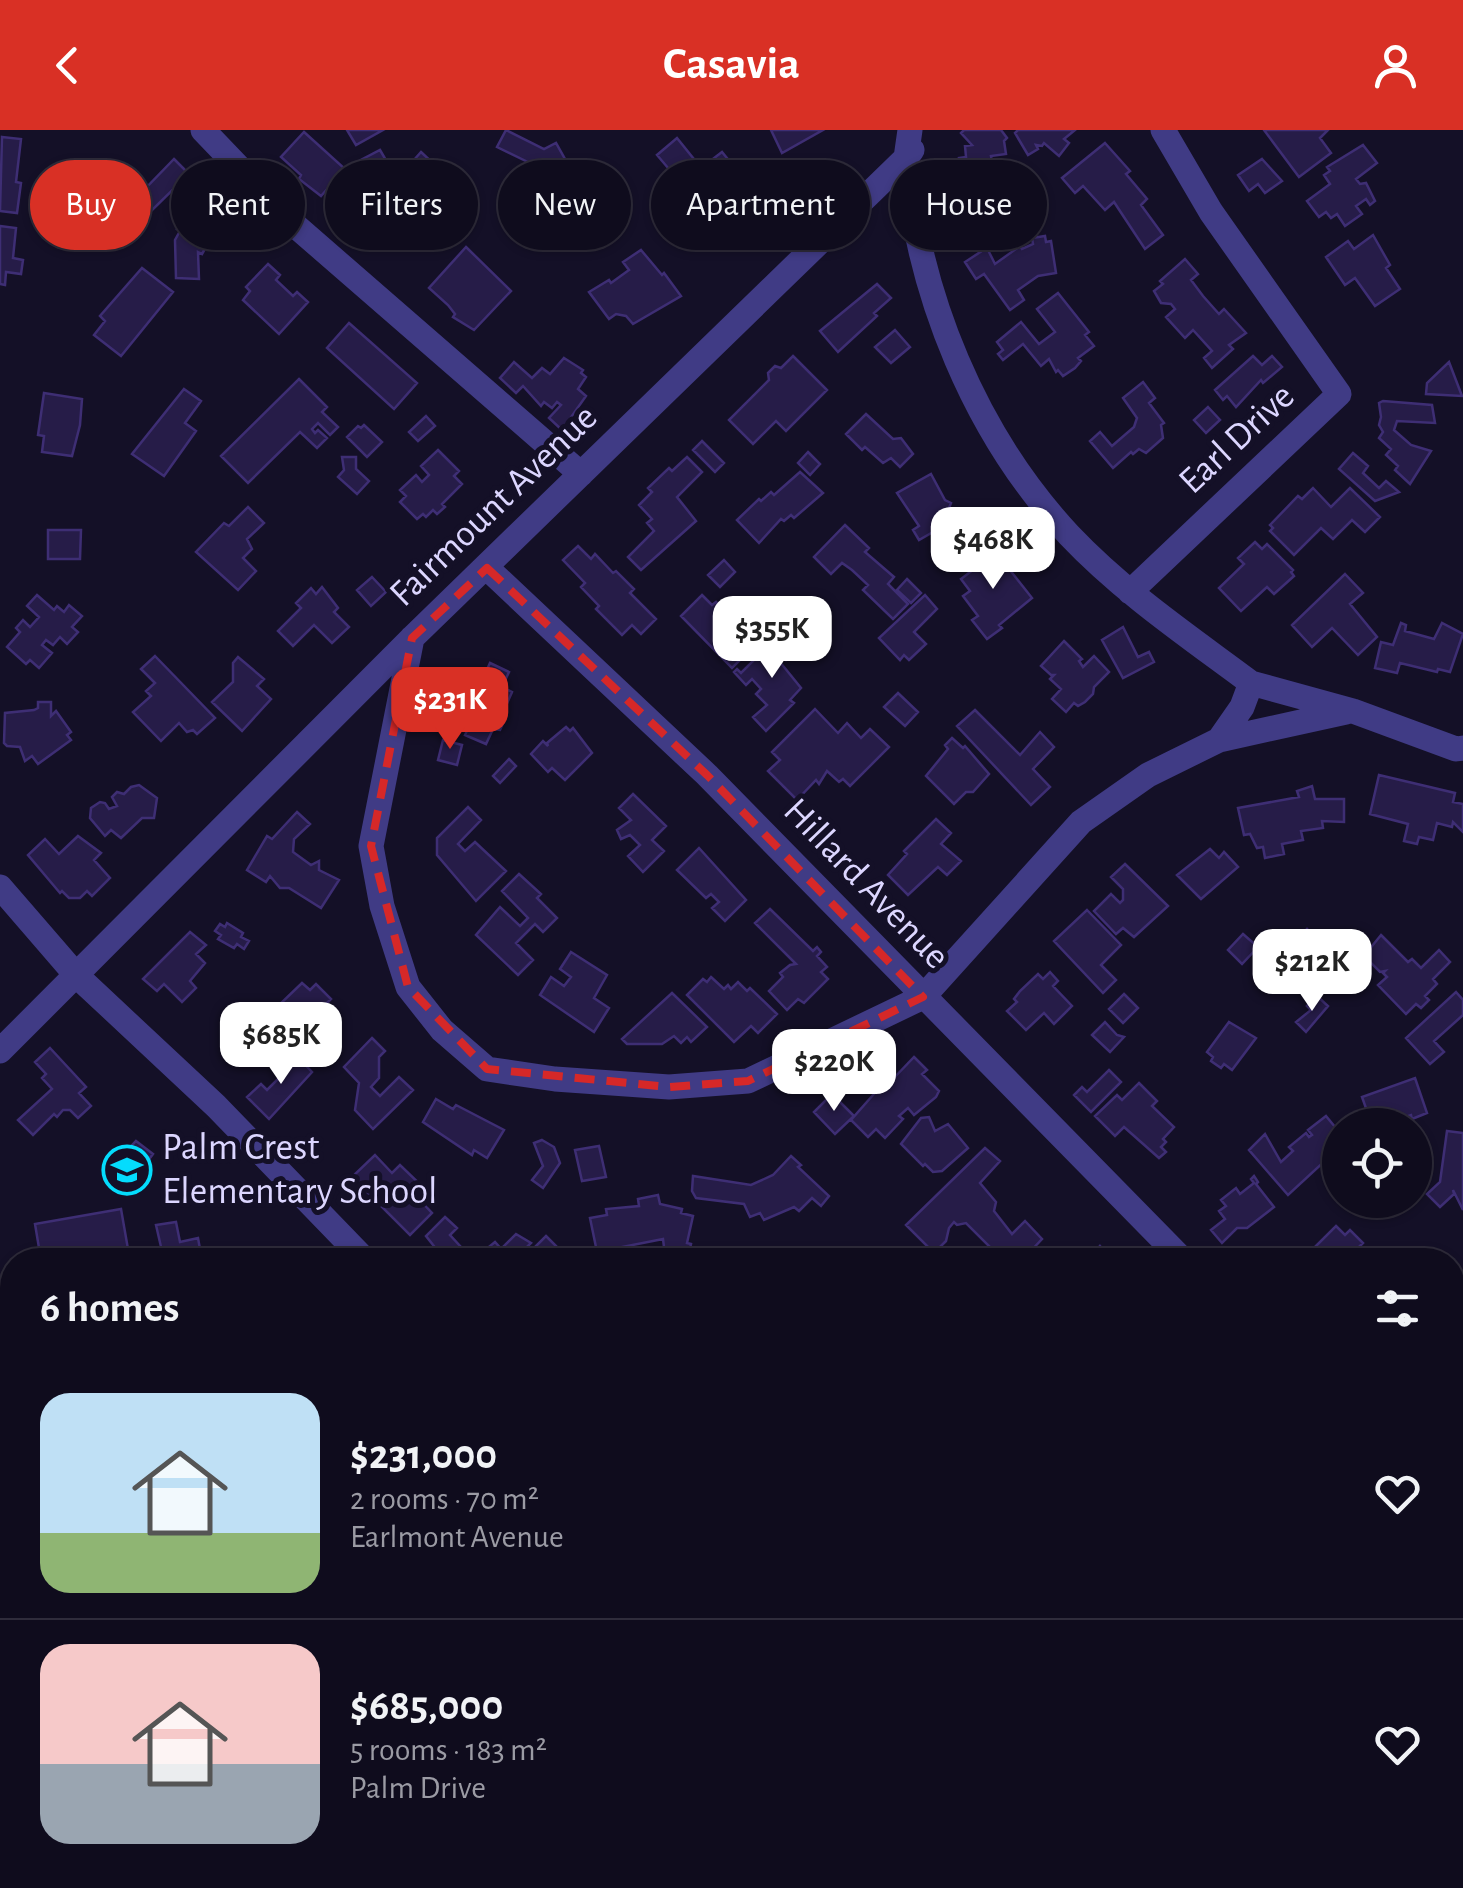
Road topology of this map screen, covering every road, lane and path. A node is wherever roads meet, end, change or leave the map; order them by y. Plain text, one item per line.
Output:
1 (203, 130) edge
2 (910, 130) edge
3 (927, 130) edge
4 (1164, 130) edge
5 (906, 158) junction
6 (581, 474) junction
7 (487, 568) junction
8 (1130, 592) junction
9 (412, 638) junction
10 (1251, 684) junction
11 (1353, 711) junction
12 (1218, 740) junction
13 (1461, 751) edge
14 (0, 887) edge
15 (77, 976) junction
16 (923, 997) junction
17 (0, 1051) edge
18 (354, 1248) edge
19 (1172, 1248) edge

1 - 6 street
2 - 5 street
3 - 5 street
4 - 8 street, Earl Drive
5 - 6 street, Fairmount Avenue
5 - 8 street
6 - 7 street, Fairmount Avenue
7 - 9 street, Fairmount Avenue
7 - 16 street, Hillard Avenue
8 - 10 street
9 - 15 street, Fairmount Avenue
9 - 16 street
10 - 11 street
10 - 12 street
11 - 12 street
11 - 13 street
12 - 16 street
14 - 15 street
15 - 17 street, Fairmount Avenue
15 - 18 street
16 - 19 street, Hillard Avenue

